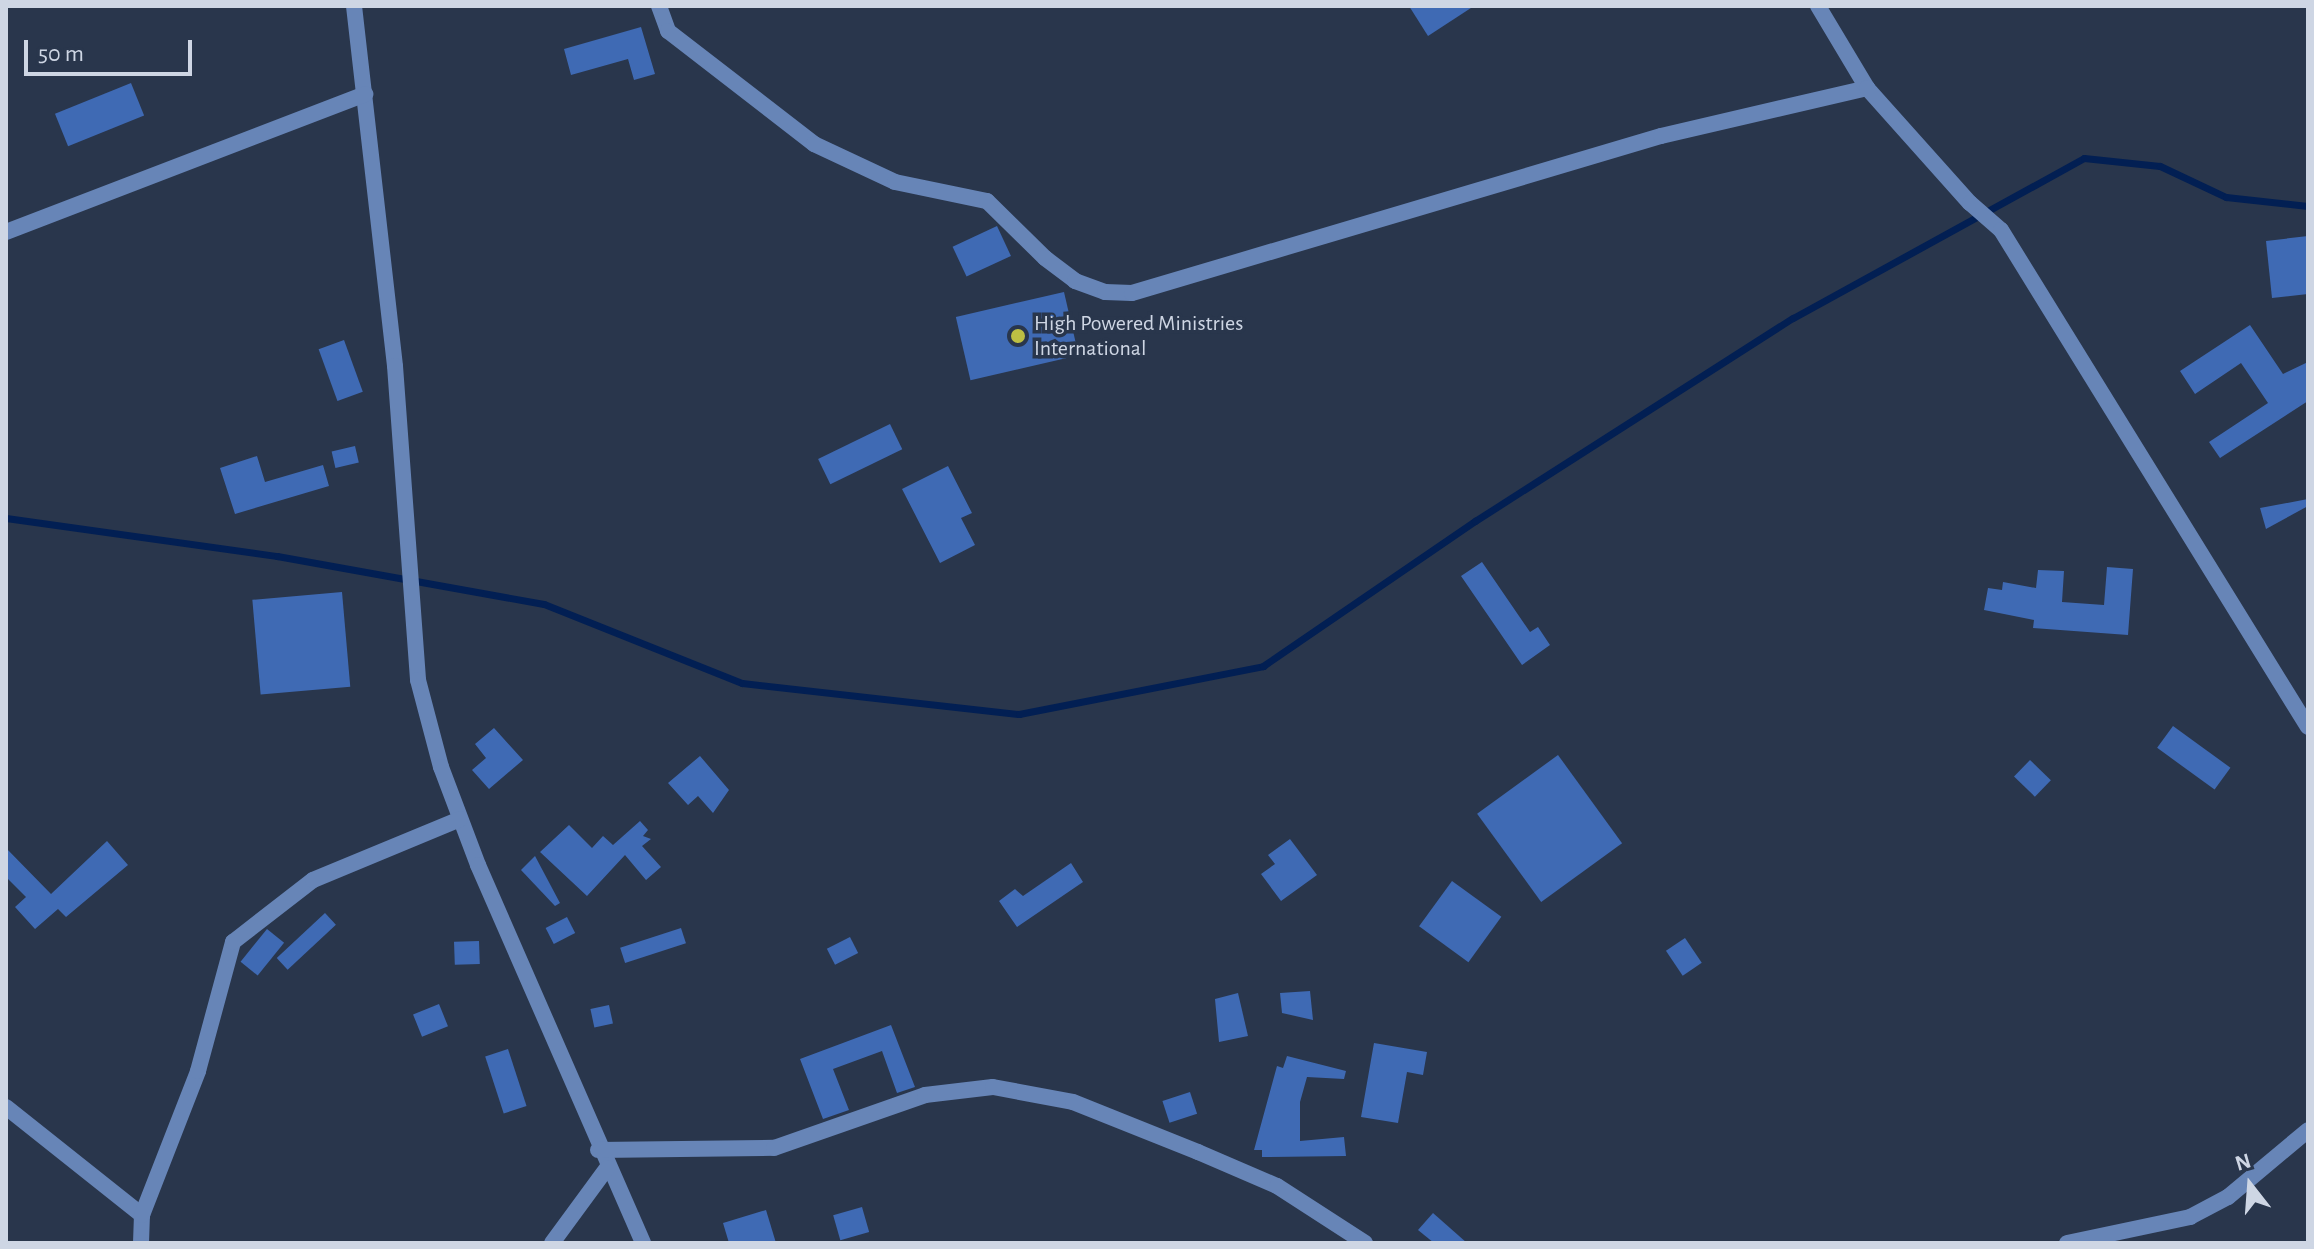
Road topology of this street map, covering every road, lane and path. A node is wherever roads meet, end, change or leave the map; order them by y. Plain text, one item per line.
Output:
1 (354, 6) edge
2 (659, 6) edge
3 (1818, 6) edge
4 (1867, 88) junction
5 (365, 94) junction
6 (6, 232) edge
7 (2308, 727) edge
8 (460, 819) junction
9 (6, 1107) edge
10 (2308, 1130) edge
11 (598, 1150) junction
12 (607, 1168) junction
13 (142, 1215) junction
14 (141, 1243) edge
15 (552, 1243) edge
16 (643, 1243) edge
17 (1365, 1243) edge
18 (2067, 1243) edge

1 - 5 street
2 - 4 street
3 - 4 street
4 - 7 street
5 - 6 street
5 - 8 street
8 - 11 street
8 - 13 street
9 - 13 street
10 - 18 street
11 - 12 street
11 - 17 street
12 - 15 street
12 - 16 street
13 - 14 street

